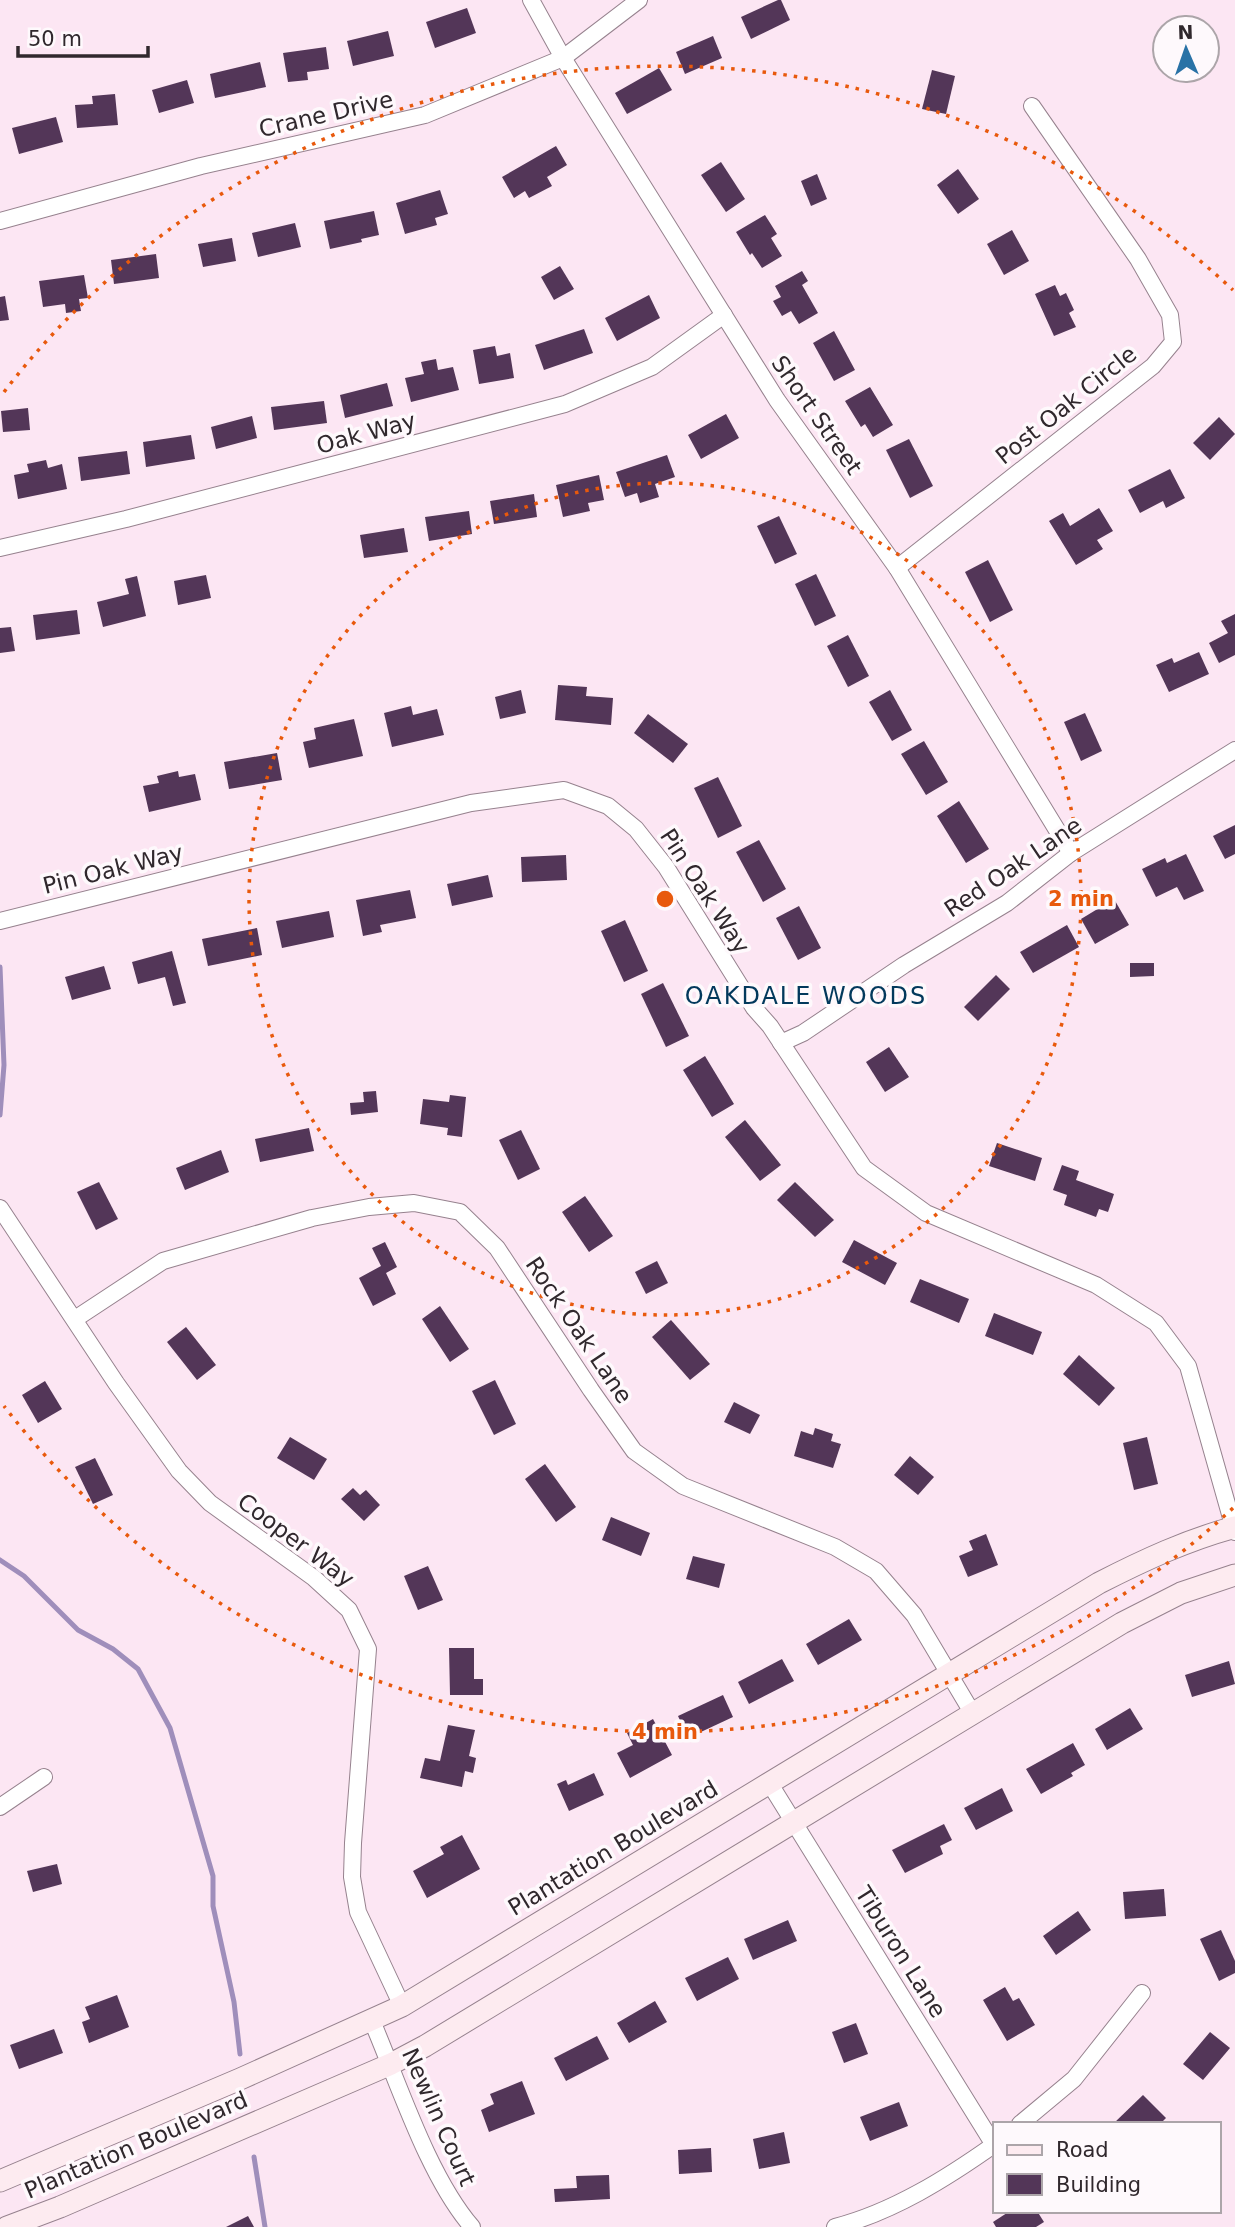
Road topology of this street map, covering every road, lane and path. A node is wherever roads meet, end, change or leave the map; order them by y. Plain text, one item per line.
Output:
1 (531, 0) edge
2 (639, 0) edge
3 (563, 58) junction
4 (1032, 106) dead end
5 (0, 221) edge
6 (724, 315) junction
7 (0, 548) edge
8 (897, 568) junction
9 (1235, 750) edge
10 (1070, 853) junction
11 (0, 921) edge
12 (781, 1043) junction
13 (0, 1208) edge
14 (75, 1319) junction
15 (1235, 1529) edge
16 (1235, 1575) edge
17 (949, 1675) junction
18 (973, 1714) junction
19 (44, 1777) dead end
20 (770, 1784) junction
21 (0, 1807) edge
22 (794, 1823) junction
23 (1142, 1993) dead end
24 (402, 2006) junction
25 (372, 2021) junction
26 (391, 2064) junction
27 (1022, 2122) edge
28 (993, 2142) edge
29 (993, 2146) edge
30 (0, 2180) edge
31 (7, 2227) edge
32 (472, 2227) edge
33 (835, 2227) edge

1 - 3 street, Short Street
2 - 3 street, Crane Drive
3 - 5 street, Crane Drive
3 - 6 street, Short Street
4 - 8 street, Post Oak Circle
6 - 7 street, Oak Way
6 - 8 street, Short Street
8 - 10 street, Short Street
9 - 10 street, Red Oak Lane
10 - 12 street, Red Oak Lane
11 - 12 street, Pin Oak Way
12 - 15 street, Pin Oak Way
13 - 14 street, Cooper Way
14 - 17 street, Rock Oak Lane
14 - 24 street, Cooper Way
15 - 17 street, Plantation Boulevard
16 - 18 street, Plantation Boulevard
17 - 18 street, Rock Oak Lane
17 - 20 street, Plantation Boulevard
18 - 22 street, Plantation Boulevard
19 - 21 street
20 - 22 street, Tiburon Lane
20 - 24 street, Plantation Boulevard
22 - 26 street, Plantation Boulevard
22 - 28 street, Tiburon Lane
23 - 27 street
24 - 25 street, Plantation Boulevard
25 - 26 street, Newlin Court
25 - 30 street, Plantation Boulevard
26 - 31 street, Plantation Boulevard
26 - 32 street, Newlin Court
29 - 33 street

